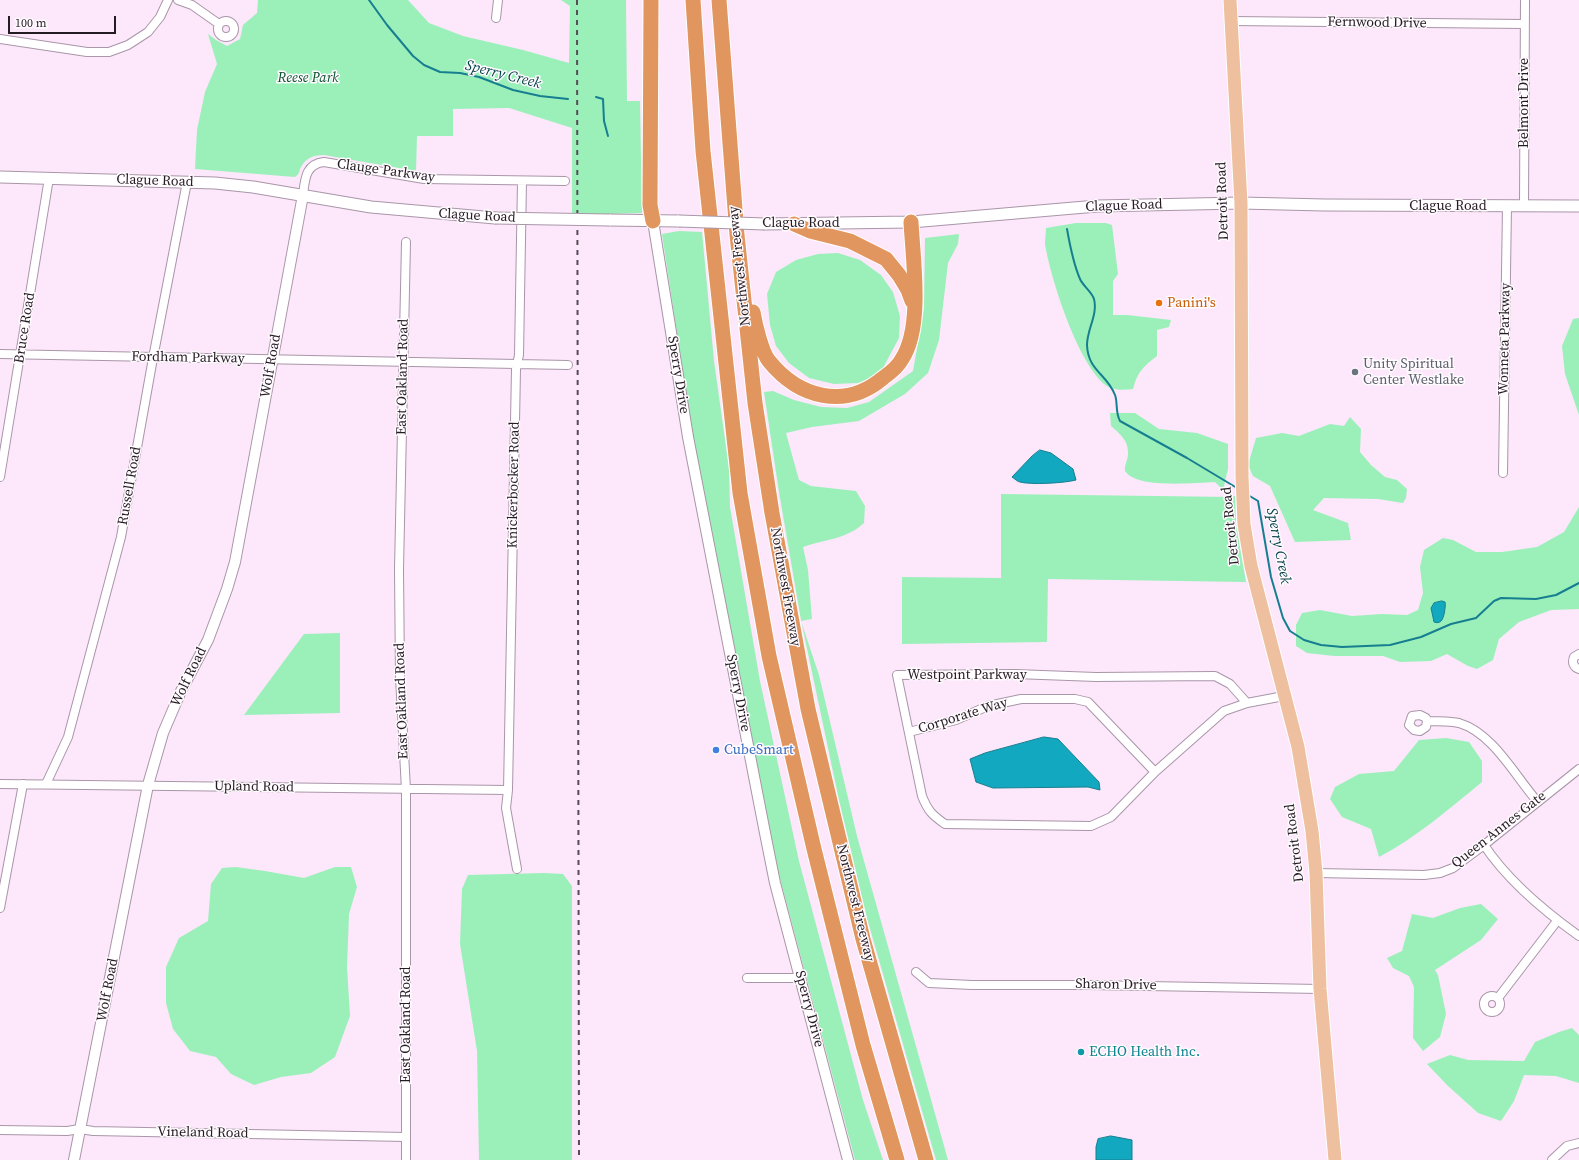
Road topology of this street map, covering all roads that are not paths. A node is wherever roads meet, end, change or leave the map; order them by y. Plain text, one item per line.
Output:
1 (168, 0) edge
2 (178, 0) edge
3 (498, 0) edge
4 (651, 0) edge
5 (693, 0) edge
6 (719, 0) edge
7 (1230, 0) edge
8 (1525, 0) edge
9 (496, 18) dead end
10 (1231, 21) junction
11 (220, 24) dead end
12 (1524, 24) junction
13 (0, 39) edge
14 (0, 177) edge
15 (49, 178) junction
16 (522, 181) junction
17 (565, 181) dead end
18 (187, 182) junction
19 (303, 195) junction
20 (1241, 203) junction
21 (1524, 205) junction
22 (1507, 206) junction
23 (1579, 206) edge
24 (653, 221) junction
25 (912, 222) junction
26 (794, 224) junction
27 (406, 242) dead end
28 (737, 244) junction
29 (915, 312) junction
30 (0, 354) edge
31 (21, 355) junction
32 (153, 358) junction
33 (273, 359) junction
34 (404, 362) junction
35 (518, 363) junction
36 (568, 365) dead end
37 (1503, 473) dead end
38 (0, 477) edge
39 (1579, 654) edge
40 (1579, 669) edge
41 (1284, 696) junction
42 (1247, 703) junction
43 (1428, 721) dead end
44 (909, 732) junction
45 (1579, 769) edge
46 (1154, 772) junction
47 (0, 784) edge
48 (23, 784) junction
49 (46, 784) junction
50 (148, 785) junction
51 (406, 790) junction
52 (508, 790) junction
53 (1537, 801) junction
54 (1484, 845) junction
55 (517, 869) dead end
56 (1316, 873) junction
57 (0, 908) edge
58 (1557, 921) junction
59 (1579, 936) edge
60 (916, 972) dead end
61 (747, 978) dead end
62 (800, 978) junction
63 (1320, 989) junction
64 (1498, 998) dead end
65 (80, 1129) junction
66 (0, 1130) edge
67 (406, 1136) junction
68 (1579, 1143) edge
69 (74, 1160) edge
70 (406, 1160) edge
71 (848, 1160) edge
72 (897, 1160) edge
73 (926, 1160) edge
74 (1335, 1160) edge
75 (1552, 1160) edge

1 - 13 street
2 - 11 street
3 - 9 street
4 - 24 highway
5 - 72 highway, Northwest Freeway
6 - 28 highway, Northwest Freeway
7 - 10 main road, Detroit Road
8 - 12 street, Belmont Drive
10 - 12 street, Fernwood Drive
10 - 20 main road, Detroit Road
12 - 21 street, Belmont Drive
14 - 15 main road, Clague Road
15 - 18 main road, Clague Road
15 - 31 street, Bruce Road
16 - 17 street, Clauge Parkway
16 - 19 street, Clauge Parkway
16 - 35 street, Knickerbocker Road
18 - 19 main road, Clague Road
18 - 32 street, Russell Road
19 - 24 main road, Clague Road, bridge
19 - 33 street, Wolf Road
20 - 22 main road, Clague Road
20 - 25 main road, Clague Road
20 - 41 main road, Detroit Road
21 - 22 main road, Clague Road
21 - 23 main road, Clague Road
22 - 37 street, Wonneta Parkway
24 - 26 main road, Clague Road, bridge
24 - 62 street, Sperry Drive
25 - 26 main road, Clague Road
25 - 29 highway
26 - 29 highway
27 - 34 street, East Oakland Road
28 - 29 highway
28 - 73 highway, Northwest Freeway
30 - 31 street, Fordham Parkway
31 - 32 street, Fordham Parkway
31 - 38 street, Bruce Road
32 - 33 street, Fordham Parkway
32 - 49 street, Russell Road
33 - 34 street, Fordham Parkway
33 - 50 street, Wolf Road
34 - 35 street, Fordham Parkway
34 - 51 street, East Oakland Road
35 - 36 street, Fordham Parkway
35 - 52 street, Knickerbocker Road
39 - 40 street
41 - 42 street, Westpoint Parkway
41 - 56 main road, Detroit Road
42 - 44 street, Westpoint Parkway
42 - 46 street, Westpoint Parkway
43 - 53 street
44 - 46 street, Corporate Way
44 - 46 street, Westpoint Parkway
45 - 53 street, Queen Annes Gate
47 - 48 street, Upland Road
48 - 49 street, Upland Road
48 - 57 street
49 - 50 street, Upland Road
50 - 51 street, Upland Road
50 - 65 street, Wolf Road
51 - 52 street, Upland Road
51 - 67 street, East Oakland Road
52 - 55 street, Knickerbocker Road
53 - 54 street, Queen Annes Gate
54 - 56 street, Queen Annes Gate
54 - 58 street
56 - 63 main road, Detroit Road
58 - 59 street
58 - 64 street
60 - 63 street, Sharon Drive
61 - 62 street
62 - 71 street, Sperry Drive
63 - 74 main road, Detroit Road
65 - 66 street, Vineland Road
65 - 67 street, Vineland Road
65 - 69 street, Wolf Road
67 - 70 street, East Oakland Road
68 - 75 street

